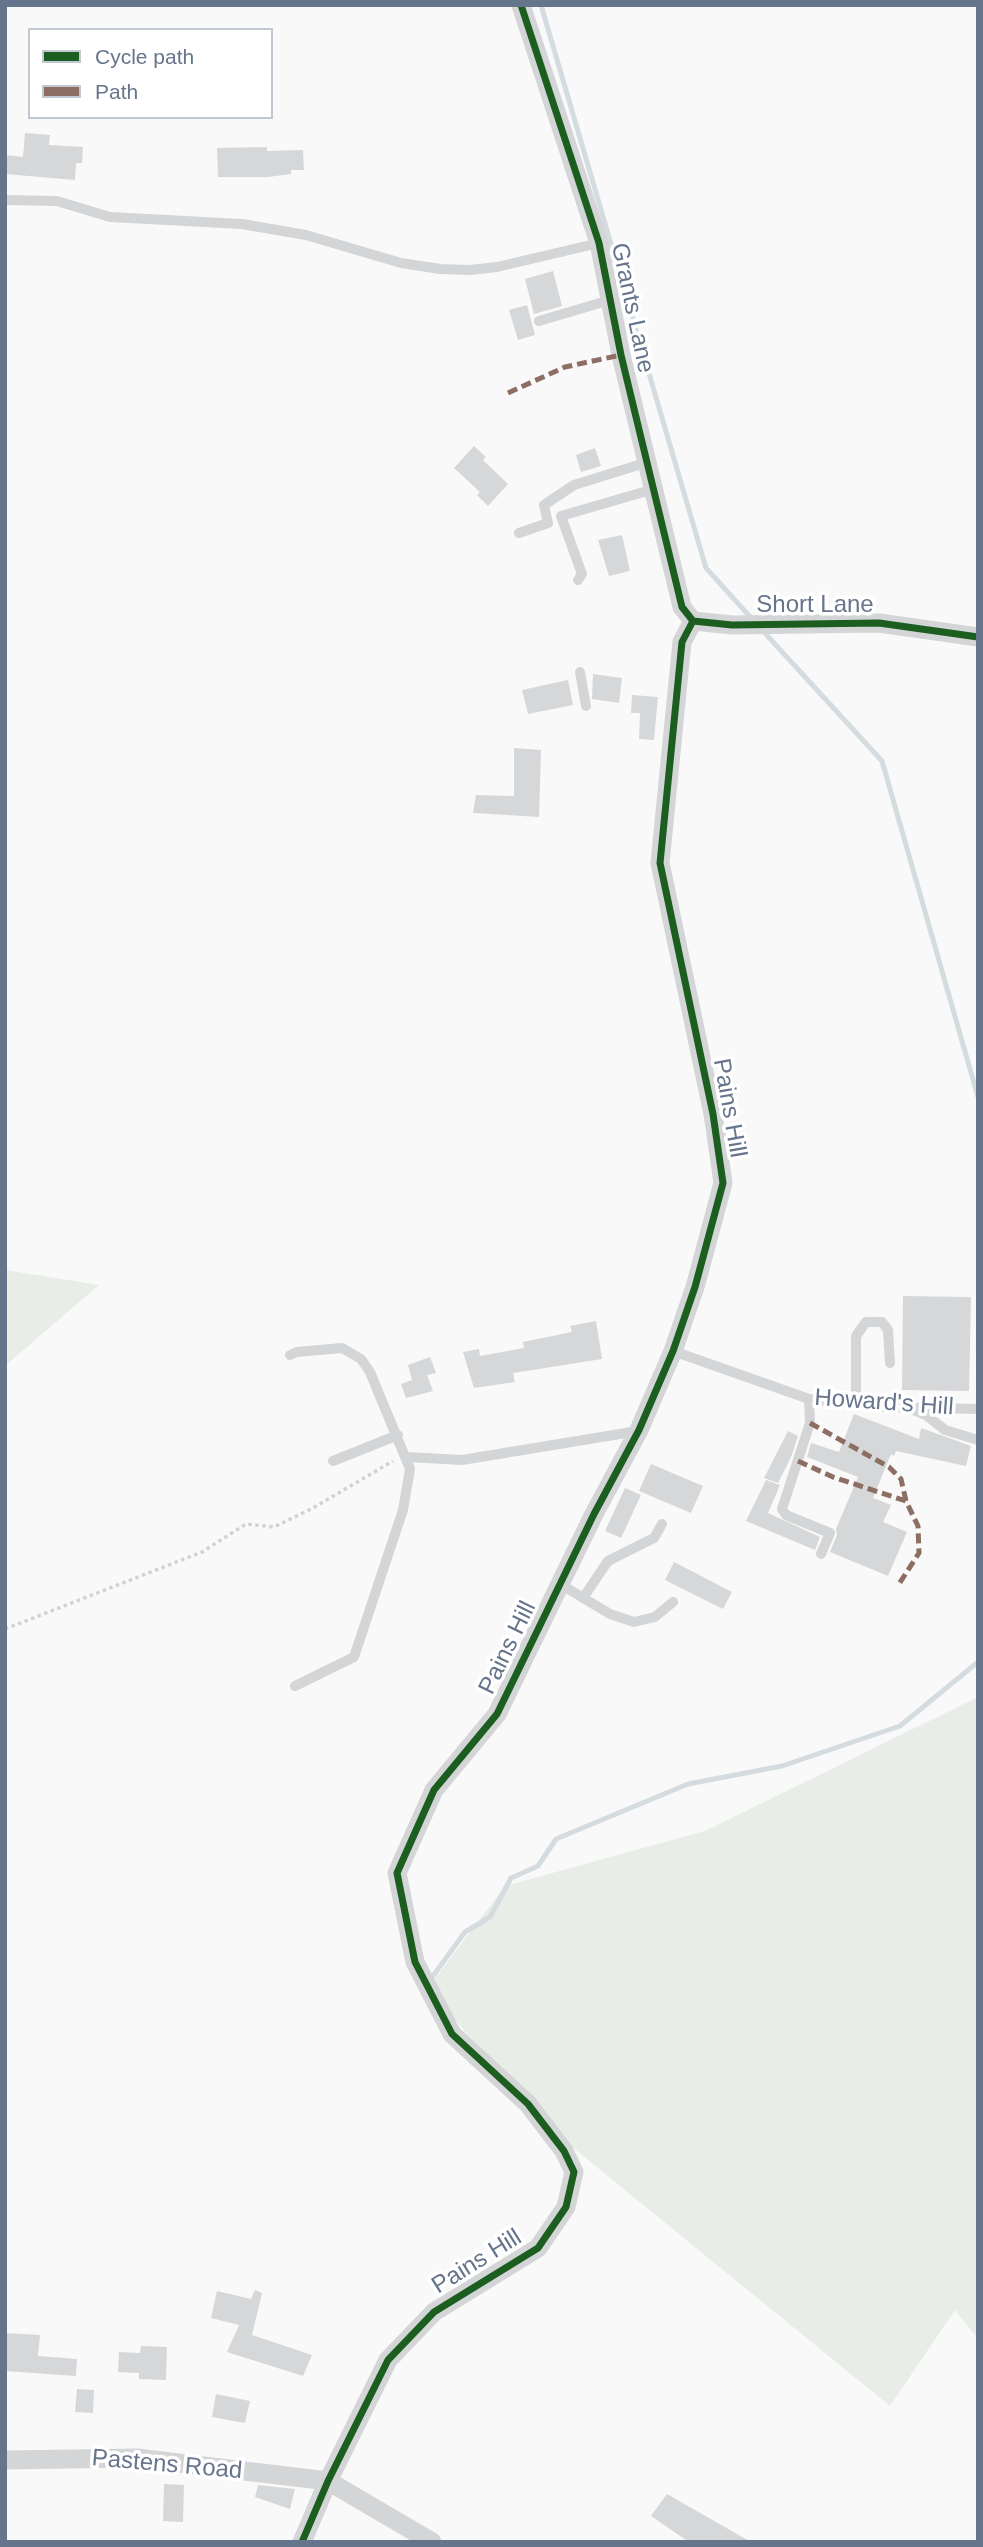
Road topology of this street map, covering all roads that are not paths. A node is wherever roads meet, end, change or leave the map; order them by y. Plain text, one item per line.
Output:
1 (522, 5) edge
2 (5, 200) edge
3 (599, 243) junction
4 (610, 300) junction
5 (539, 321) dead end
6 (648, 462) junction
7 (654, 489) junction
8 (519, 533) dead end
9 (578, 580) dead end
10 (693, 621) junction
11 (978, 637) edge
12 (580, 671) dead end
13 (586, 706) dead end
14 (673, 1351) junction
15 (290, 1355) dead end
16 (890, 1363) dead end
17 (810, 1399) junction
18 (856, 1405) junction
19 (908, 1408) junction
20 (978, 1409) edge
21 (639, 1430) junction
22 (398, 1435) junction
23 (978, 1440) edge
24 (407, 1457) junction
25 (333, 1461) dead end
26 (662, 1524) dead end
27 (821, 1554) dead end
28 (560, 1584) junction
29 (583, 1598) junction
30 (673, 1602) dead end
31 (295, 1686) dead end
32 (5, 2460) edge
33 (328, 2481) junction
34 (302, 2542) edge
35 (432, 2542) edge

1 - 3 street, Grants Lane
2 - 3 lane
3 - 4 street, Grants Lane
4 - 5 lane
4 - 6 street, Grants Lane
6 - 7 street, Grants Lane
6 - 8 lane
7 - 9 lane
7 - 10 street, Grants Lane
10 - 11 street, Short Lane
10 - 14 street, Pains Hill
12 - 13 lane
14 - 17 lane, Howard's Hill
14 - 21 street, Pains Hill
15 - 22 lane
16 - 18 lane
17 - 18 lane, Howard's Hill
17 - 27 lane
18 - 19 lane, Howard's Hill
19 - 20 lane, Howard's Hill
19 - 23 lane
21 - 24 lane
21 - 28 street, Pains Hill
22 - 24 lane
22 - 25 lane
24 - 31 lane
26 - 29 lane
28 - 29 lane
28 - 33 street, Pains Hill
29 - 30 lane
32 - 33 street, Pastens Road
33 - 34 street, Pains Hill
33 - 35 street

